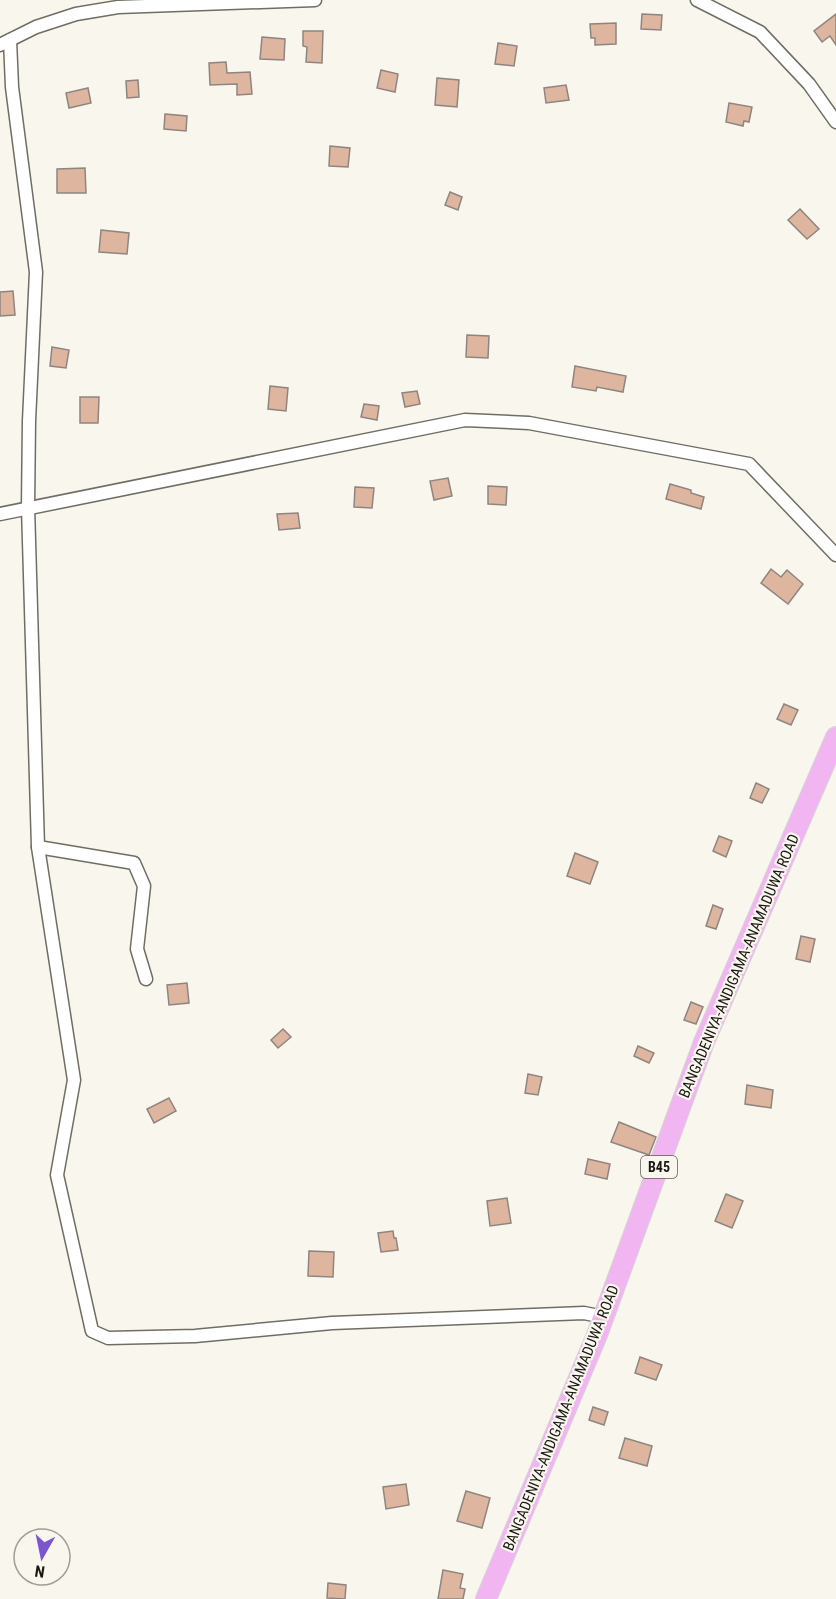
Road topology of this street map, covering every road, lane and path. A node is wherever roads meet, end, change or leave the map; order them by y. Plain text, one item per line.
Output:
1 (315, 0) edge
2 (696, 0) edge
3 (5, 43) edge
4 (836, 122) edge
5 (28, 507) junction
6 (0, 514) edge
7 (836, 555) edge
8 (836, 736) edge
9 (38, 847) junction
10 (146, 979) dead end
11 (604, 1317) junction
12 (486, 1599) edge

1 - 3 street
2 - 4 street
3 - 5 street
5 - 6 street
5 - 7 street
5 - 9 street
8 - 11 main road, BANGADENIYA-ANDIGAMA-ANAMADUWA ROAD / B45
9 - 10 street
9 - 11 street
11 - 12 main road, BANGADENIYA-ANDIGAMA-ANAMADUWA ROAD / B45

